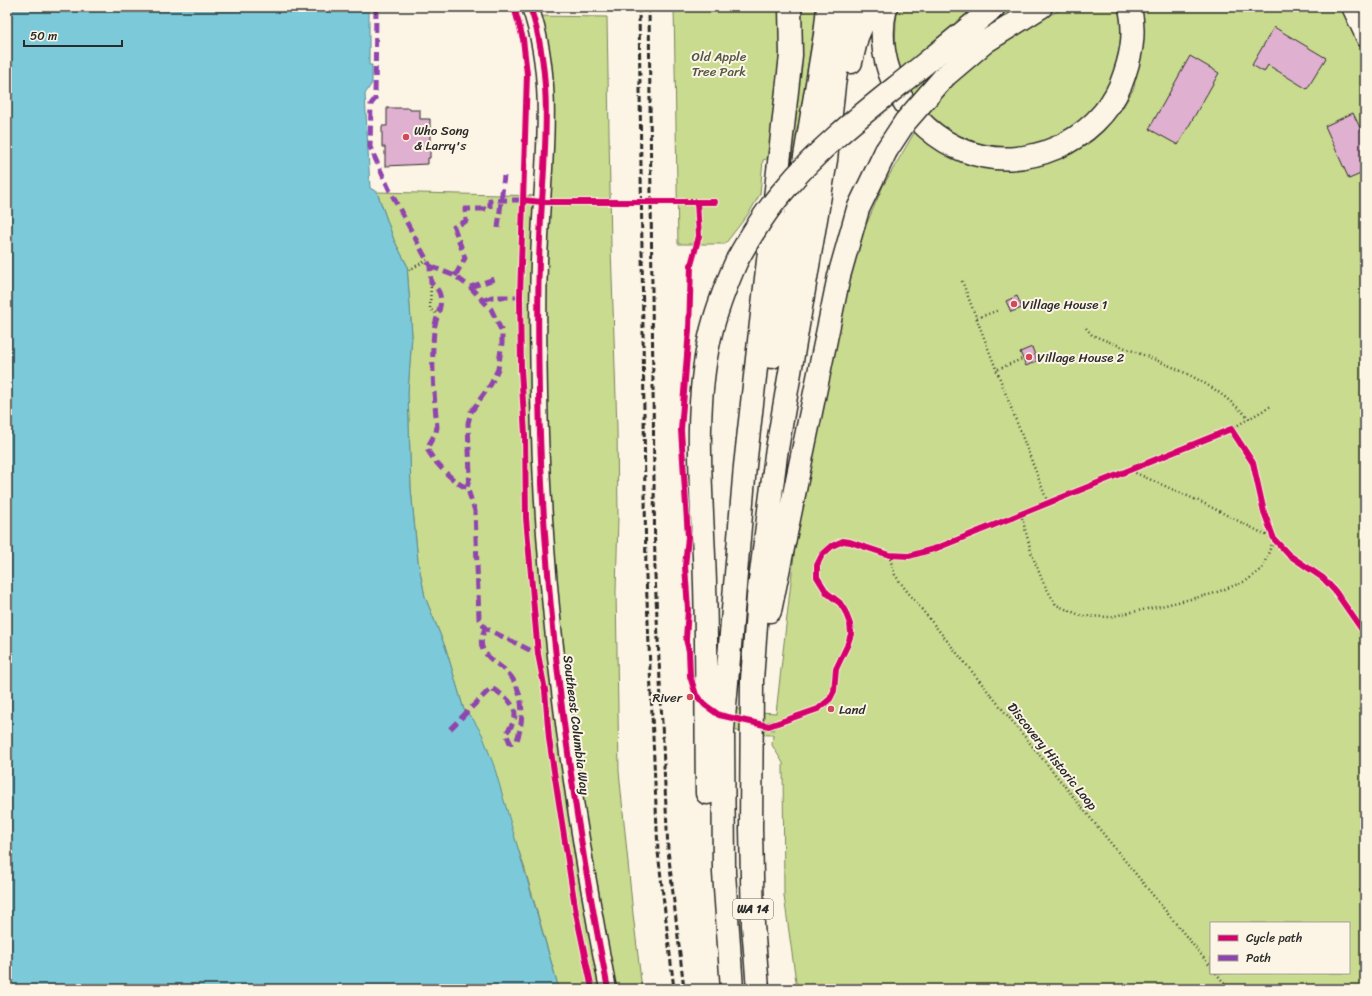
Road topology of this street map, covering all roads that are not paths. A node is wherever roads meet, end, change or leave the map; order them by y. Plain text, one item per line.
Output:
1 (530, 7) edge
2 (790, 7) edge
3 (828, 7) edge
4 (847, 7) edge
5 (870, 7) edge
6 (886, 7) edge
7 (994, 7) edge
8 (1041, 7) edge
9 (1130, 7) edge
10 (1350, 7) edge
11 (1365, 39) edge
12 (826, 160) junction
13 (740, 537) junction
14 (752, 724) junction
15 (608, 989) edge
16 (725, 989) edge
17 (732, 989) edge
18 (758, 989) edge

1 - 15 street, Southeast Columbia Way
2 - 13 highway
3 - 13 highway
4 - 12 highway
5 - 12 highway
6 - 9 highway
7 - 16 highway, bridge
8 - 14 highway, bridge
10 - 11 street
12 - 14 highway
13 - 17 highway
14 - 18 highway, WA 14

